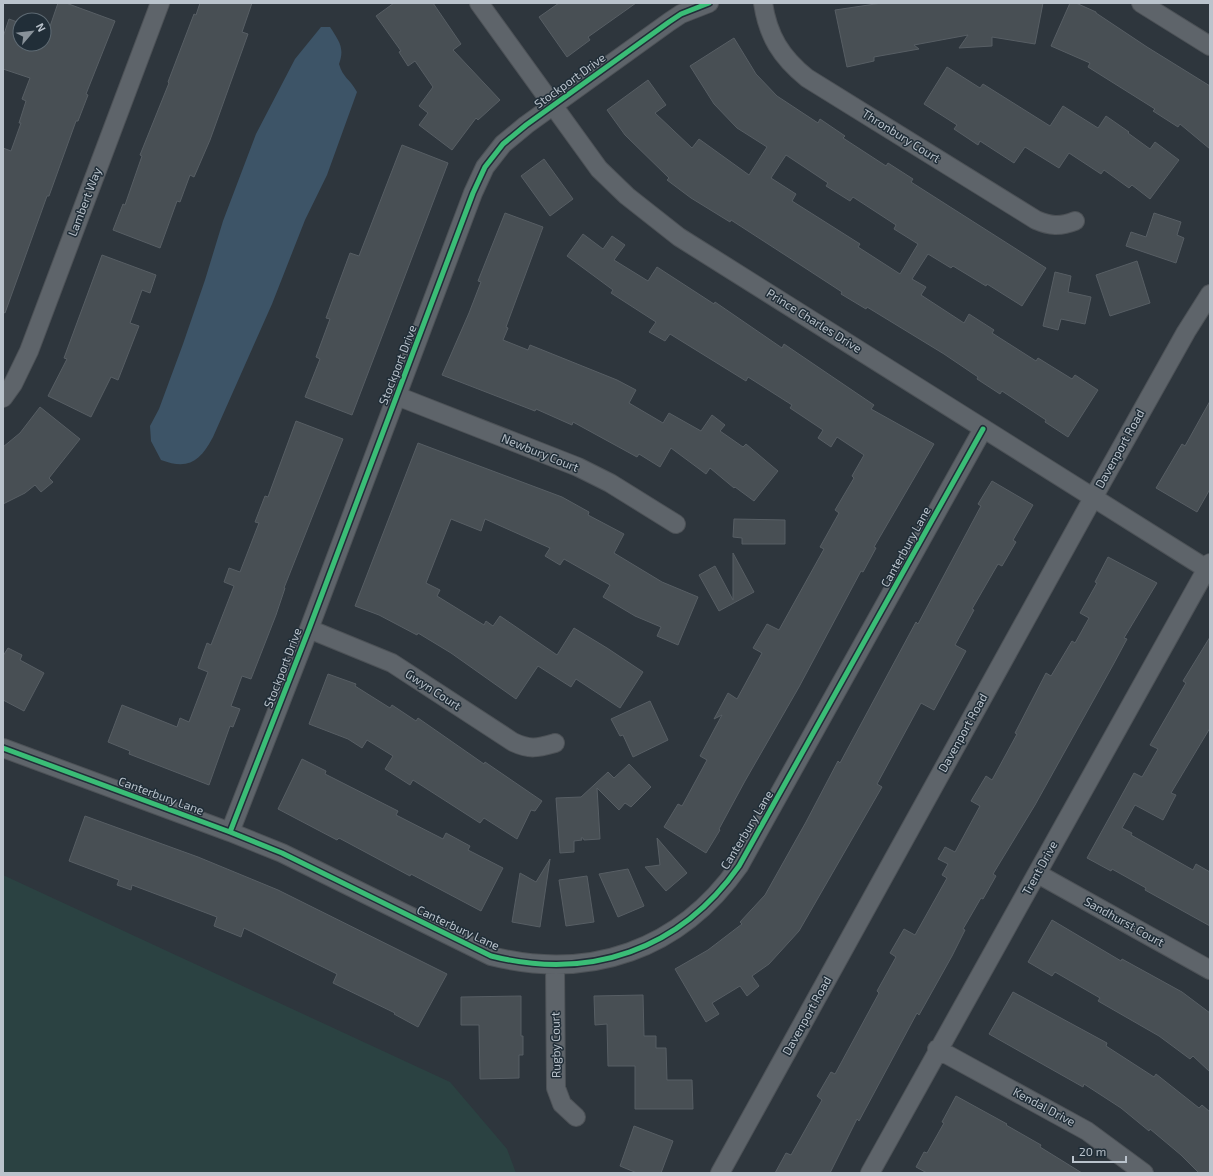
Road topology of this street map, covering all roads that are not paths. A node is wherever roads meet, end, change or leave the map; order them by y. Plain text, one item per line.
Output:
1 (160, 3) edge
2 (480, 3) edge
3 (709, 3) edge
4 (763, 3) edge
5 (1141, 3) edge
6 (1210, 46) edge
7 (554, 106) junction
8 (1075, 221) dead end
9 (1210, 294) edge
10 (397, 396) junction
11 (3, 398) edge
12 (983, 429) junction
13 (1093, 498) junction
14 (676, 524) dead end
15 (1209, 568) edge
16 (309, 629) junction
17 (555, 743) dead end
18 (3, 748) edge
19 (230, 832) junction
20 (1038, 874) junction
21 (555, 966) junction
22 (1210, 970) edge
23 (937, 1049) junction
24 (576, 1117) dead end
25 (720, 1173) edge
26 (870, 1173) edge
27 (1144, 1173) edge

1 - 11 street, Lambert Way
2 - 7 street, Prince Charles Drive
3 - 7 street, Stockport Drive
4 - 8 street, Thronbury Court
5 - 6 street
7 - 10 street, Stockport Drive
7 - 12 street, Prince Charles Drive
9 - 13 street, Davenport Road
10 - 14 street, Newbury Court
10 - 16 street, Stockport Drive
12 - 13 street, Prince Charles Drive
12 - 21 street, Canterbury Lane
13 - 15 street, Prince Charles Drive
13 - 25 street, Davenport Road
15 - 20 street, Trent Drive
16 - 17 street, Gwyn Court
16 - 19 street, Stockport Drive
18 - 19 street, Canterbury Lane
19 - 21 street, Canterbury Lane
20 - 22 street, Sandhurst Court
20 - 23 street, Trent Drive
21 - 24 street, Rugby Court
23 - 26 street, Trent Drive
23 - 27 street, Kendal Drive

